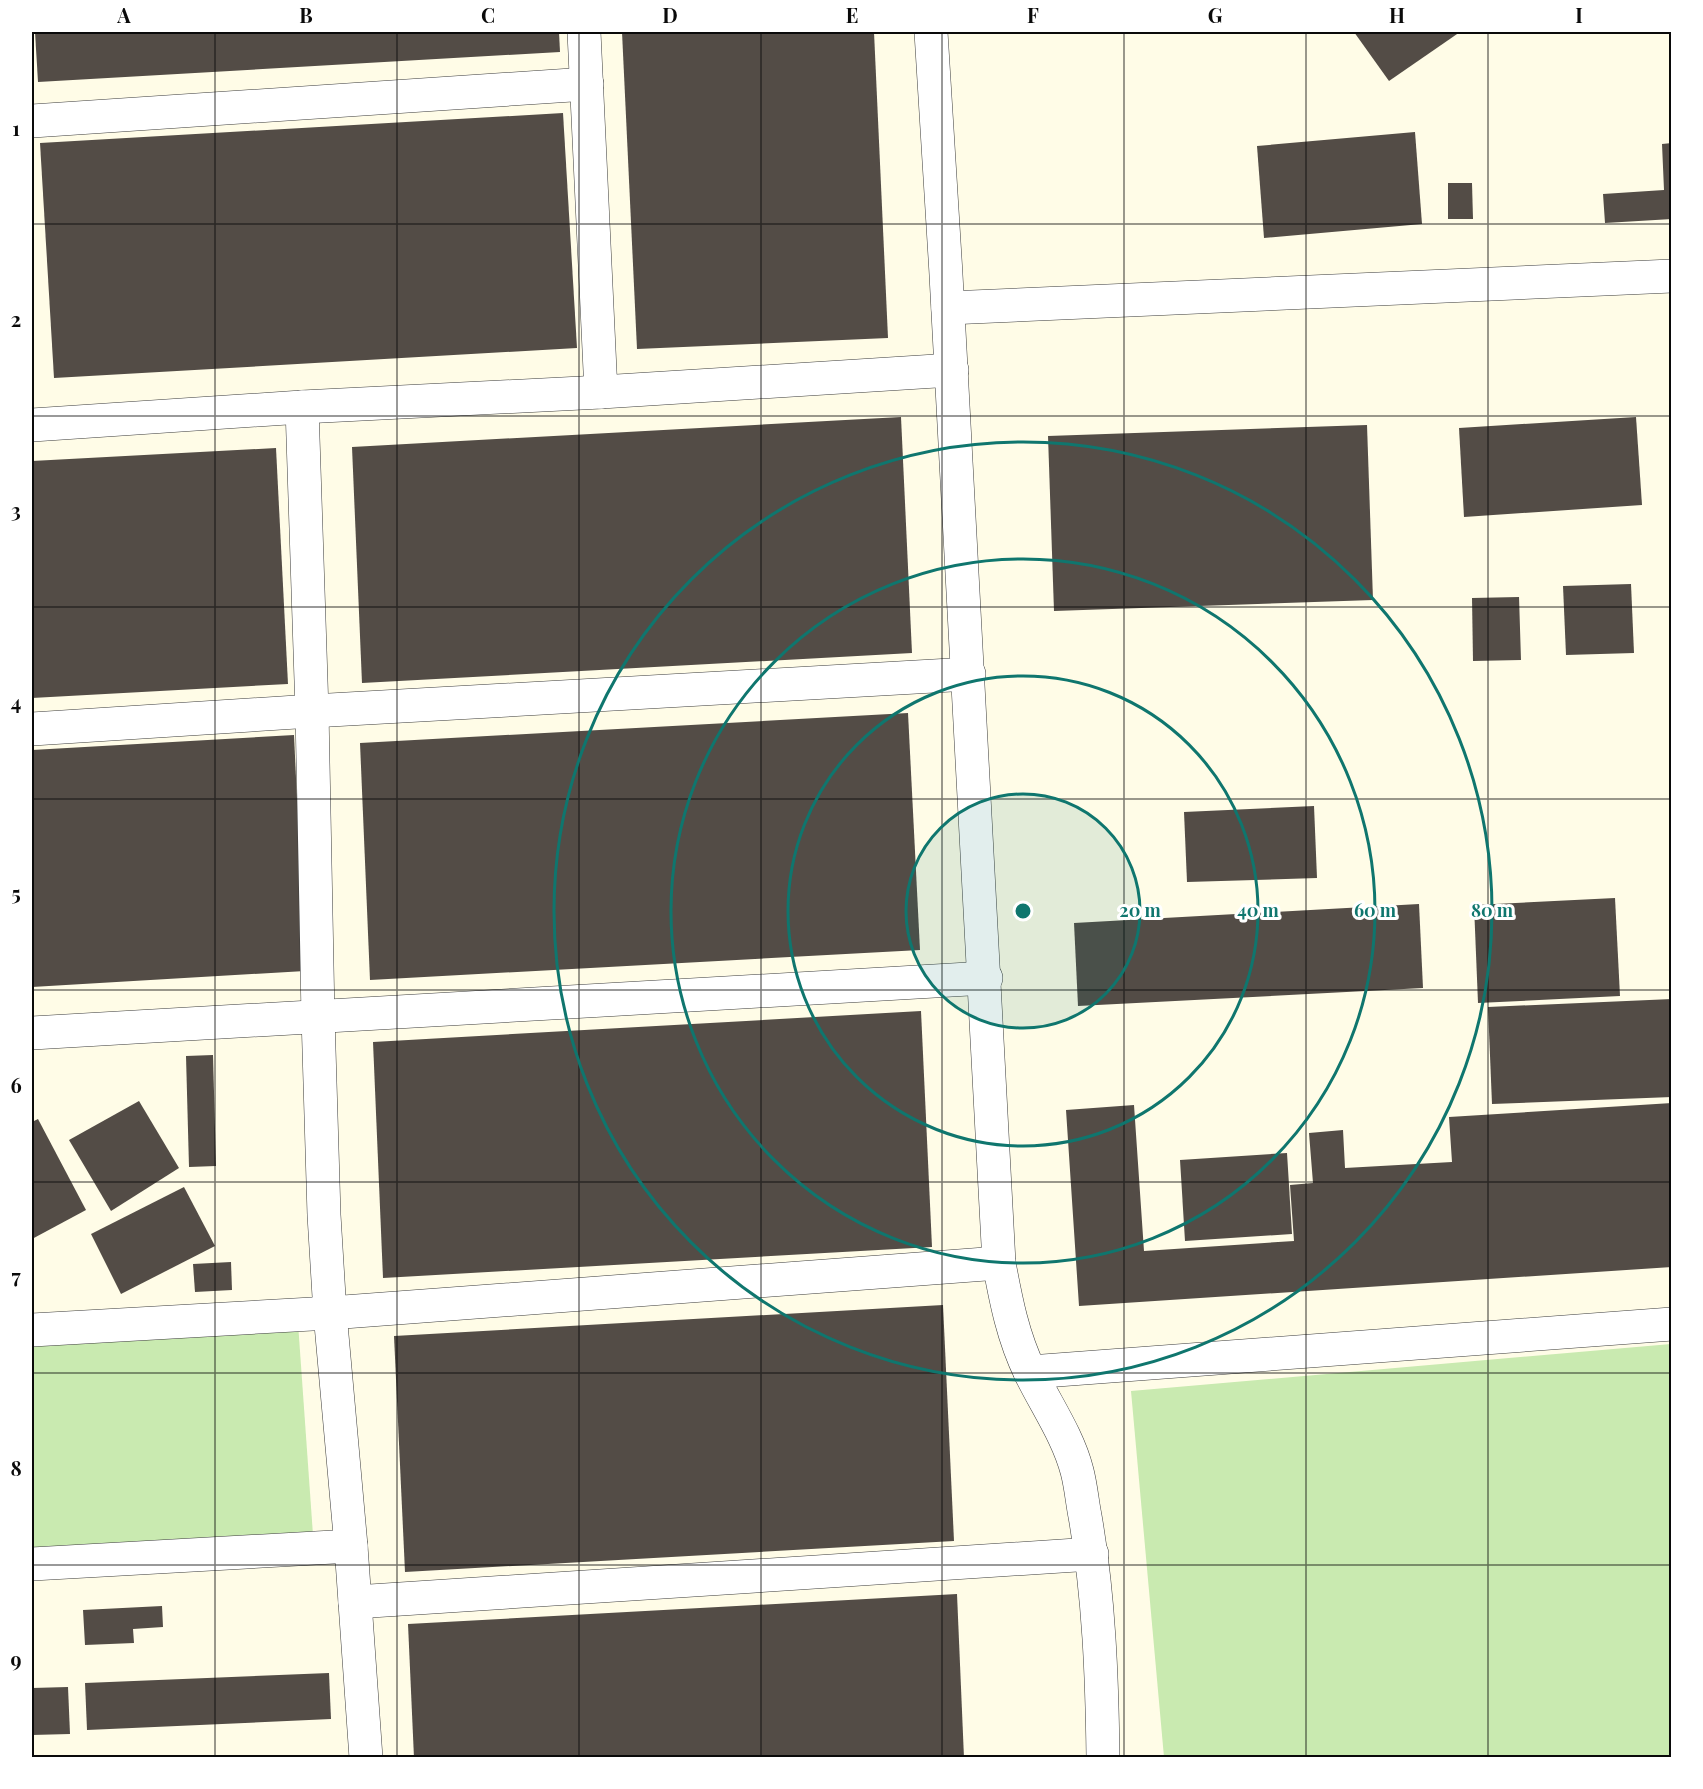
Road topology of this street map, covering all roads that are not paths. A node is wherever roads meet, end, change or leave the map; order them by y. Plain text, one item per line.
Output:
1 (584, 32) edge
2 (931, 32) edge
3 (587, 84) junction
4 (32, 122) edge
5 (1671, 276) edge
6 (948, 308) junction
7 (952, 370) junction
8 (601, 392) junction
9 (302, 407) junction
10 (32, 425) edge
11 (969, 674) junction
12 (312, 711) junction
13 (32, 729) edge
14 (986, 978) junction
15 (318, 1016) junction
16 (32, 1033) edge
17 (999, 1263) junction
18 (330, 1312) junction
19 (1671, 1324) edge
20 (32, 1330) edge
21 (1030, 1372) junction
22 (351, 1546) junction
23 (1092, 1554) junction
24 (32, 1564) edge
25 (355, 1602) junction
26 (366, 1758) edge
27 (1102, 1758) edge

1 - 3 street
2 - 6 street
3 - 4 street
3 - 8 street
5 - 6 street
6 - 7 street
7 - 8 street
7 - 11 street
8 - 9 street
9 - 10 street
9 - 12 street
11 - 12 street
11 - 14 street
12 - 13 street
12 - 15 street
14 - 15 street
14 - 17 street
15 - 16 street
15 - 18 street
17 - 18 street
17 - 21 street
18 - 20 street
18 - 22 street
19 - 21 street
21 - 23 street
22 - 24 street
22 - 25 street
23 - 25 street
23 - 27 street
25 - 26 street

